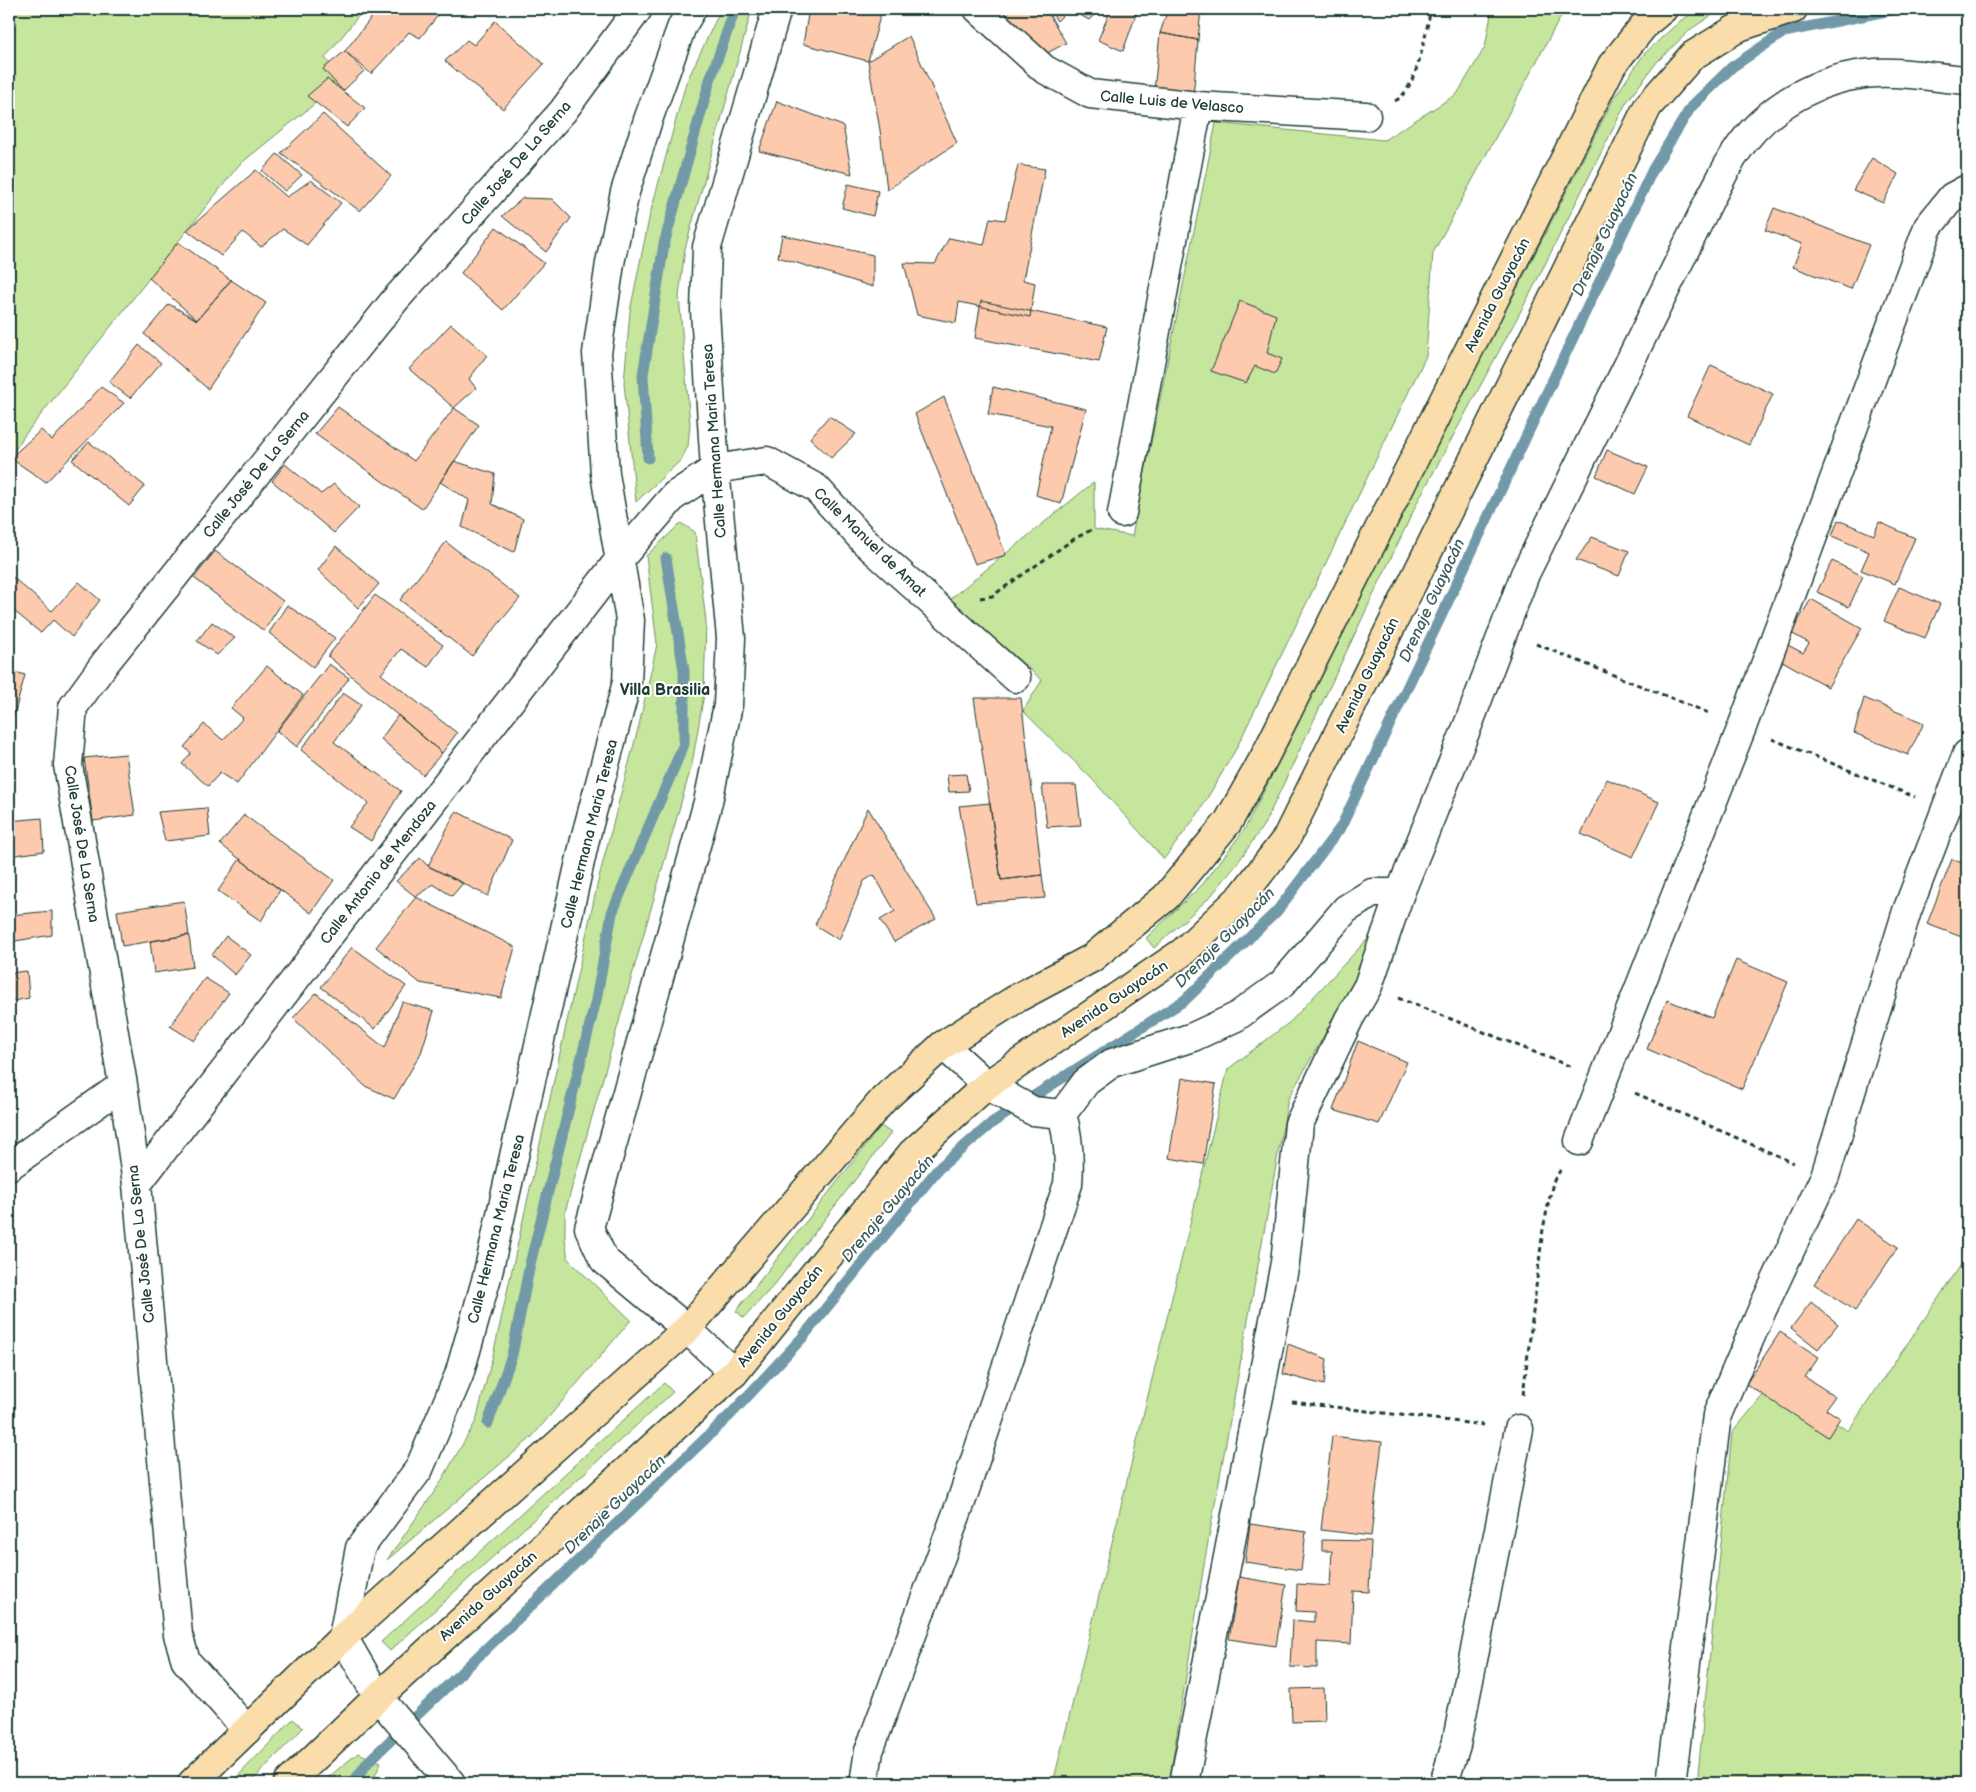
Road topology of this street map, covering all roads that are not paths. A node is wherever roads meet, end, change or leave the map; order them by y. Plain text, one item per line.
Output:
1 (638, 9) edge
2 (692, 9) edge
3 (777, 9) edge
4 (978, 9) edge
5 (1663, 9) edge
6 (1794, 9) edge
7 (1967, 80) edge
8 (1198, 106) junction
9 (1366, 116) road end
10 (1967, 189) edge
11 (715, 469) junction
12 (1122, 512) road end
13 (619, 560) junction
14 (1016, 678) dead end
15 (1967, 754) edge
16 (1400, 893) junction
17 (943, 1045) junction
18 (123, 1085) junction
19 (987, 1085) junction
20 (1062, 1114) junction
21 (1579, 1141) road end
22 (9, 1166) edge
23 (137, 1184) junction
24 (687, 1329) junction
25 (734, 1373) junction
26 (1519, 1429) road end
27 (343, 1637) junction
28 (378, 1697) junction
29 (247, 1730) junction
30 (187, 1783) edge
31 (288, 1783) edge
32 (451, 1783) edge
33 (864, 1783) edge
34 (1184, 1783) edge
35 (1444, 1783) edge
36 (1671, 1783) edge

1 - 18 street, Calle José De La Serna
2 - 13 street, Calle Hermana Maria Teresa
3 - 11 street, Calle Hermana Maria Teresa
4 - 8 street, Calle Luis de Velasco
5 - 17 main road, Avenida Guayacán
6 - 19 main road, Avenida Guayacán
7 - 16 street
8 - 9 street, Calle Luis de Velasco
8 - 12 street
10 - 21 street
11 - 13 street, Calle Manuel de Amat
11 - 14 street, Calle Manuel de Amat
11 - 24 street, Calle Hermana Maria Teresa
13 - 23 street, Calle Antonio de Mendoza
13 - 27 street, Calle Hermana Maria Teresa
15 - 36 street
16 - 20 street
16 - 34 street
17 - 19 street
17 - 24 main road, Avenida Guayacán
18 - 22 street
18 - 23 street, Calle José De La Serna
19 - 20 street
19 - 25 main road, Avenida Guayacán
20 - 33 street
23 - 29 street, Calle José De La Serna
24 - 25 street, Calle Hermana Maria Teresa
24 - 27 main road, Avenida Guayacán
25 - 28 main road, Avenida Guayacán
26 - 35 street
27 - 28 street
27 - 29 main road, Avenida Guayacán
28 - 31 main road, Avenida Guayacán
28 - 32 street
29 - 30 main road, Avenida Guayacán

